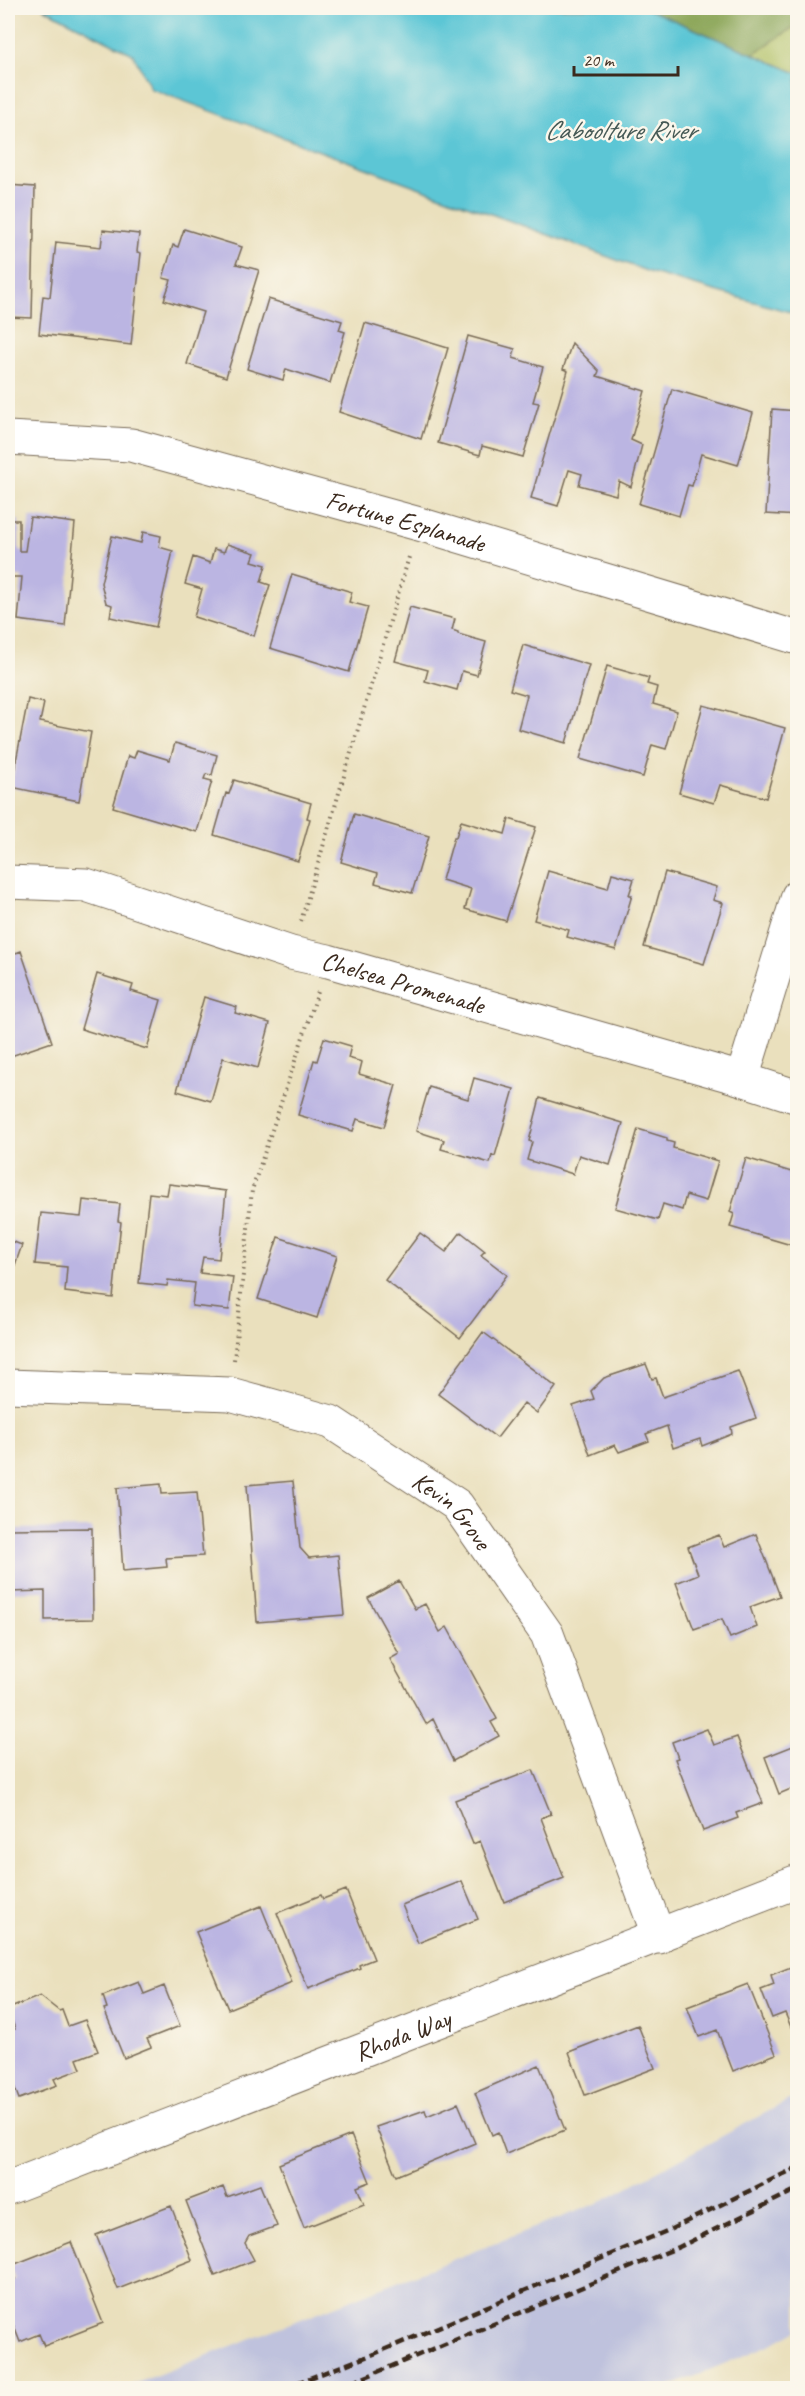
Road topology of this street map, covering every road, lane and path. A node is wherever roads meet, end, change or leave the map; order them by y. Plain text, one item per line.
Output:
1 (8, 438) edge
2 (419, 524) junction
3 (798, 638) edge
4 (8, 882) edge
5 (798, 896) edge
6 (291, 953) junction
7 (328, 961) junction
8 (742, 1079) junction
9 (798, 1097) edge
10 (8, 1386) edge
11 (230, 1394) junction
12 (798, 1881) edge
13 (659, 1937) junction
14 (8, 2188) edge

1 - 2 street, Fortune Esplanade
2 - 3 street, Fortune Esplanade
2 - 6 path
4 - 6 street, Chelsea Promenade
5 - 8 street
6 - 7 street, Chelsea Promenade
7 - 8 street, Chelsea Promenade
7 - 11 path
8 - 9 street, Chelsea Promenade
10 - 11 street, Kevin Grove
11 - 13 street, Kevin Grove
12 - 13 street, Rhoda Way
13 - 14 street, Rhoda Way

